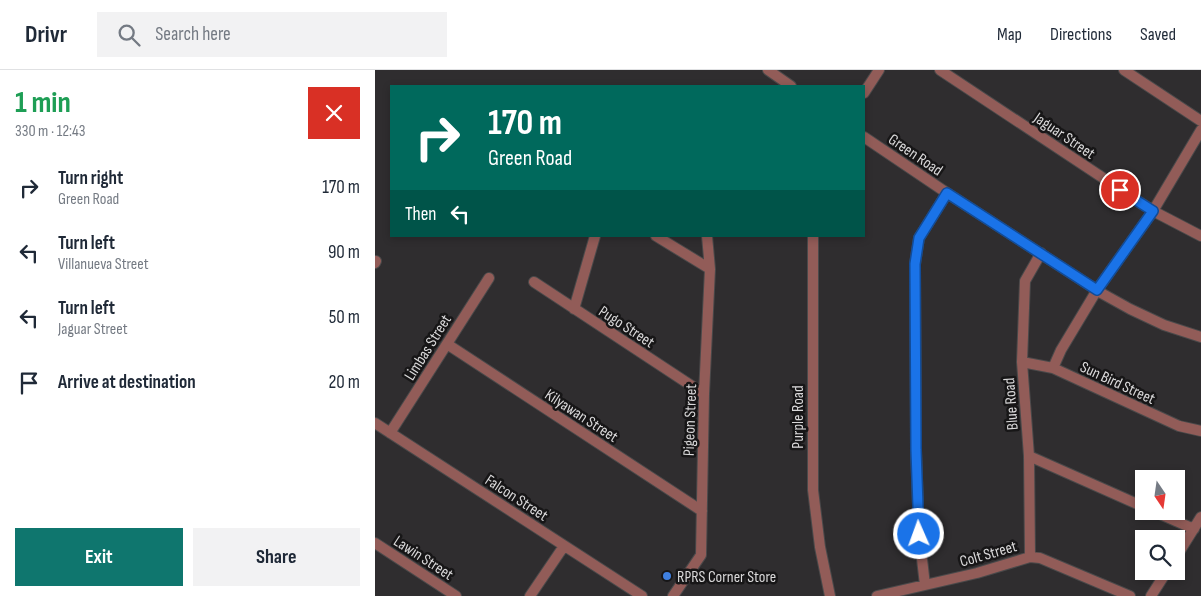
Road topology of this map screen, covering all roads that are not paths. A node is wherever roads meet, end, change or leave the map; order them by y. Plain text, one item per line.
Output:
1 (768, 70) edge
2 (879, 70) edge
3 (940, 70) edge
4 (1123, 70) edge
5 (790, 85) edge
6 (865, 91) edge
7 (1201, 121) edge
8 (1201, 130) edge
9 (865, 138) edge
10 (947, 193) junction
11 (1153, 211) junction
12 (1201, 236) edge
13 (595, 237) edge
14 (658, 237) edge
15 (707, 237) edge
16 (813, 237) edge
17 (1041, 253) junction
18 (710, 269) junction
19 (489, 278) dead end
20 (534, 282) dead end
21 (1100, 292) junction
22 (574, 309) junction
23 (1201, 337) edge
24 (447, 344) junction
25 (1022, 362) junction
26 (1053, 368) junction
27 (704, 394) junction
28 (375, 423) edge
29 (1201, 431) edge
30 (390, 433) junction
31 (1029, 456) junction
32 (1135, 503) edge
33 (702, 511) junction
34 (1201, 517) edge
35 (1174, 520) edge
36 (1194, 529) junction
37 (375, 543) edge
38 (1185, 543) edge
39 (564, 546) junction
40 (1030, 557) junction
41 (1161, 580) edge
42 (925, 585) junction
43 (456, 596) edge
44 (530, 596) edge
45 (642, 596) edge
46 (673, 596) edge
47 (830, 596) edge
48 (877, 596) edge
49 (1131, 596) edge
50 (1151, 596) edge

1 - 5 street
2 - 6 street
3 - 11 street, Jaguar Street
4 - 7 street
8 - 11 street
9 - 10 street, Green Road
10 - 17 street, Green Road
10 - 42 street
11 - 12 street, Jaguar Street
11 - 21 street
13 - 22 street
14 - 18 street
15 - 18 street, Pigeon Street
16 - 47 street, Purple Road
17 - 21 street, Green Road
17 - 25 street, Blue Road
18 - 27 street, Pigeon Street
19 - 24 street, Limbas Street
20 - 22 street, Pugo Street
21 - 23 street, Green Road
21 - 26 street
22 - 27 street, Pugo Street
24 - 30 street, Limbas Street
24 - 33 street, Kilyawan Street
25 - 26 street, Sun Bird Street
25 - 31 street, Blue Road
26 - 29 street, Sun Bird Street
27 - 33 street, Pigeon Street
28 - 30 street, Falcon Street
30 - 39 street, Falcon Street
31 - 32 street
31 - 40 street, Blue Road
33 - 46 street, Pigeon Street
34 - 36 street
35 - 36 street
36 - 38 street
37 - 43 street, Lawin Street
39 - 44 street
39 - 45 street, Falcon Street
40 - 42 street, Colt Street
40 - 49 street, Colt Street
41 - 50 street
42 - 48 street, Colt Street

